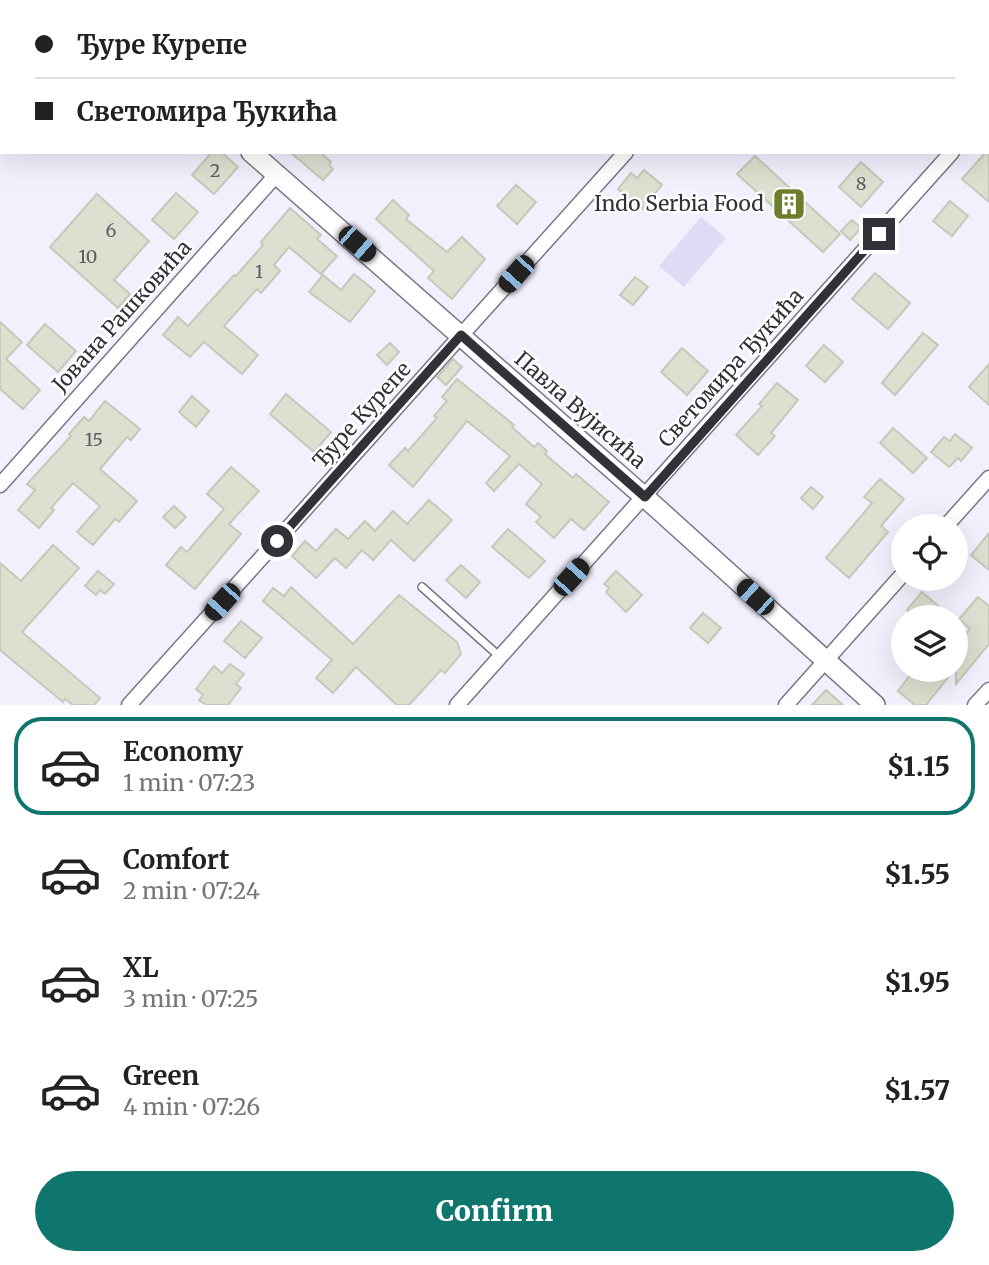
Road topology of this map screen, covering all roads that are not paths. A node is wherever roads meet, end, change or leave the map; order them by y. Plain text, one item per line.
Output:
1 (253, 154) edge
2 (623, 154) edge
3 (950, 154) edge
4 (276, 174) junction
5 (461, 335) junction
6 (989, 478) edge
7 (0, 485) edge
8 (645, 497) junction
9 (957, 514) edge
10 (422, 587) dead end
11 (891, 587) edge
12 (499, 656) junction
13 (825, 661) junction
14 (989, 690) edge
15 (129, 705) edge
16 (457, 705) edge
17 (786, 705) edge
18 (875, 705) edge
19 (975, 705) edge

1 - 4 street, Павла Вујисића
2 - 5 street, Ђуре Курепе
3 - 8 street, Светомира Ђукића
4 - 5 street, Павла Вујисића
4 - 7 street, Јована Рашковића
5 - 8 street, Павла Вујисића
5 - 15 street, Ђуре Курепе
6 - 9 street
8 - 12 street, Светомира Ђукића
8 - 13 street, Павла Вујисића
10 - 12 lane
11 - 13 street
12 - 16 street, Светомира Ђукића
13 - 17 street
13 - 18 street, Павла Вујисића
14 - 19 street

